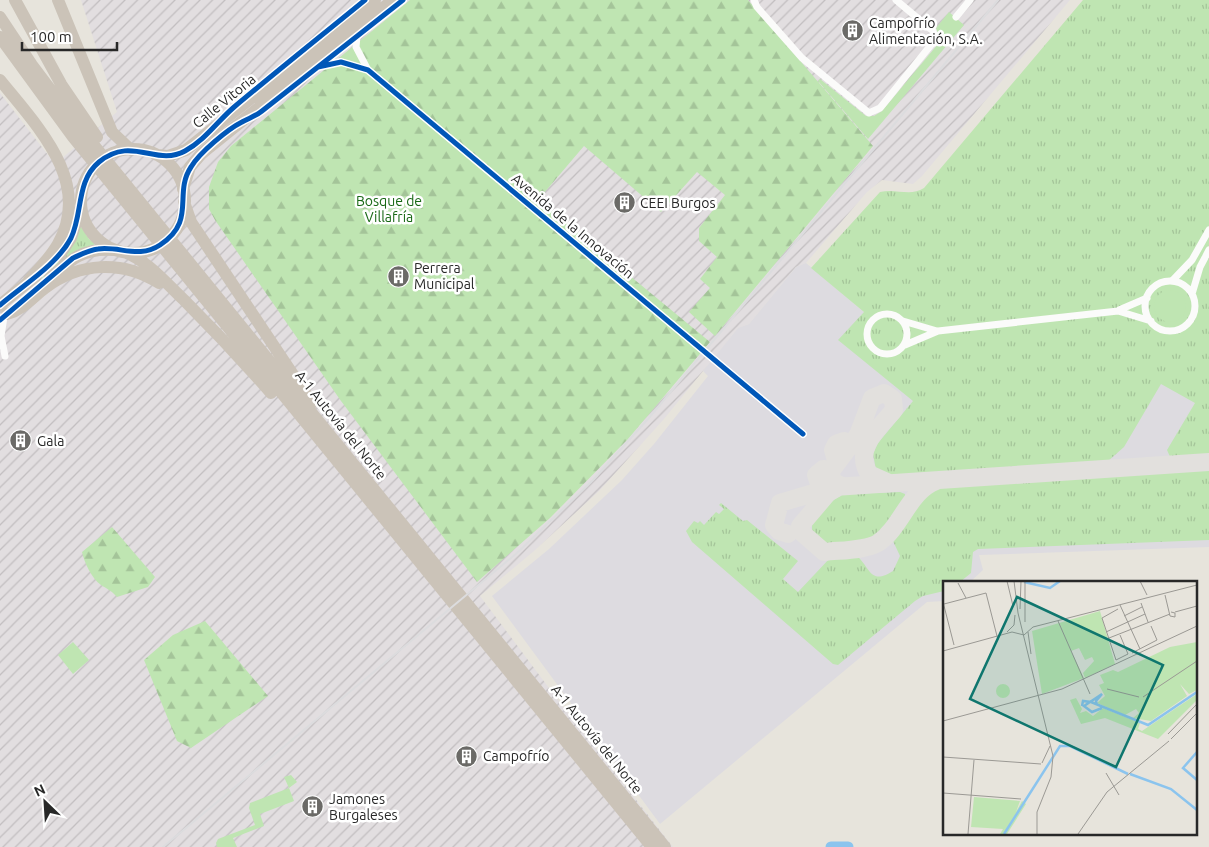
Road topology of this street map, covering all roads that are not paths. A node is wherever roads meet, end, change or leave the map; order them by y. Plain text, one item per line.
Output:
1 (15, 0) edge
2 (58, 0) edge
3 (375, 0) edge
4 (392, 0) edge
5 (754, 0) edge
6 (896, 0) edge
7 (970, 0) edge
8 (0, 17) edge
9 (956, 17) dead end
10 (357, 36) dead end
11 (1, 39) edge
12 (318, 67) dead end
13 (368, 70) junction
14 (0, 80) edge
15 (20, 105) junction
16 (131, 150) junction
17 (157, 155) junction
18 (184, 195) junction
19 (81, 200) junction
20 (155, 219) junction
21 (1209, 230) edge
22 (1209, 250) edge
23 (120, 251) junction
24 (29, 280) junction
25 (1172, 281) junction
26 (1192, 294) junction
27 (1147, 298) junction
28 (1118, 311) junction
29 (2, 313) edge
30 (903, 321) junction
31 (1151, 321) junction
32 (938, 331) junction
33 (226, 342) junction
34 (905, 345) junction
35 (2, 354) edge
36 (803, 434) dead end
37 (379, 496) junction
38 (380, 513) junction
39 (594, 774) junction
40 (646, 847) edge
41 (652, 847) edge
42 (665, 847) edge

1 - 20 highway
2 - 16 highway
3 - 17 highway, Calle Vitoria
4 - 18 highway, Calle Vitoria
5 - 6 street
7 - 9 street
8 - 20 highway, A-1 Autovía del Norte
10 - 13 street, Avenida de la Innovación
11 - 38 highway, A-1 Autovía del Norte
12 - 13 street, Avenida de la Innovación
13 - 36 street, Avenida de la Innovación
14 - 15 highway
15 - 19 highway
15 - 24 highway
16 - 17 highway
16 - 19 highway
17 - 18 highway
18 - 23 highway
18 - 37 highway
19 - 23 highway
19 - 24 highway
20 - 37 highway, A-1 Autovía del Norte
21 - 25 street
22 - 26 street
23 - 29 highway
23 - 33 highway
24 - 29 highway
25 - 26 street
25 - 27 street
26 - 31 street
27 - 28 street
27 - 31 street
28 - 31 street
28 - 32 street
29 - 33 highway
29 - 35 street
30 - 32 street
30 - 34 street
30 - 34 street
32 - 34 street
33 - 38 highway
37 - 42 highway, A-1 Autovía del Norte
38 - 39 highway, A-1 Autovía del Norte
39 - 40 highway
39 - 41 highway, A-1 Autovía del Norte

